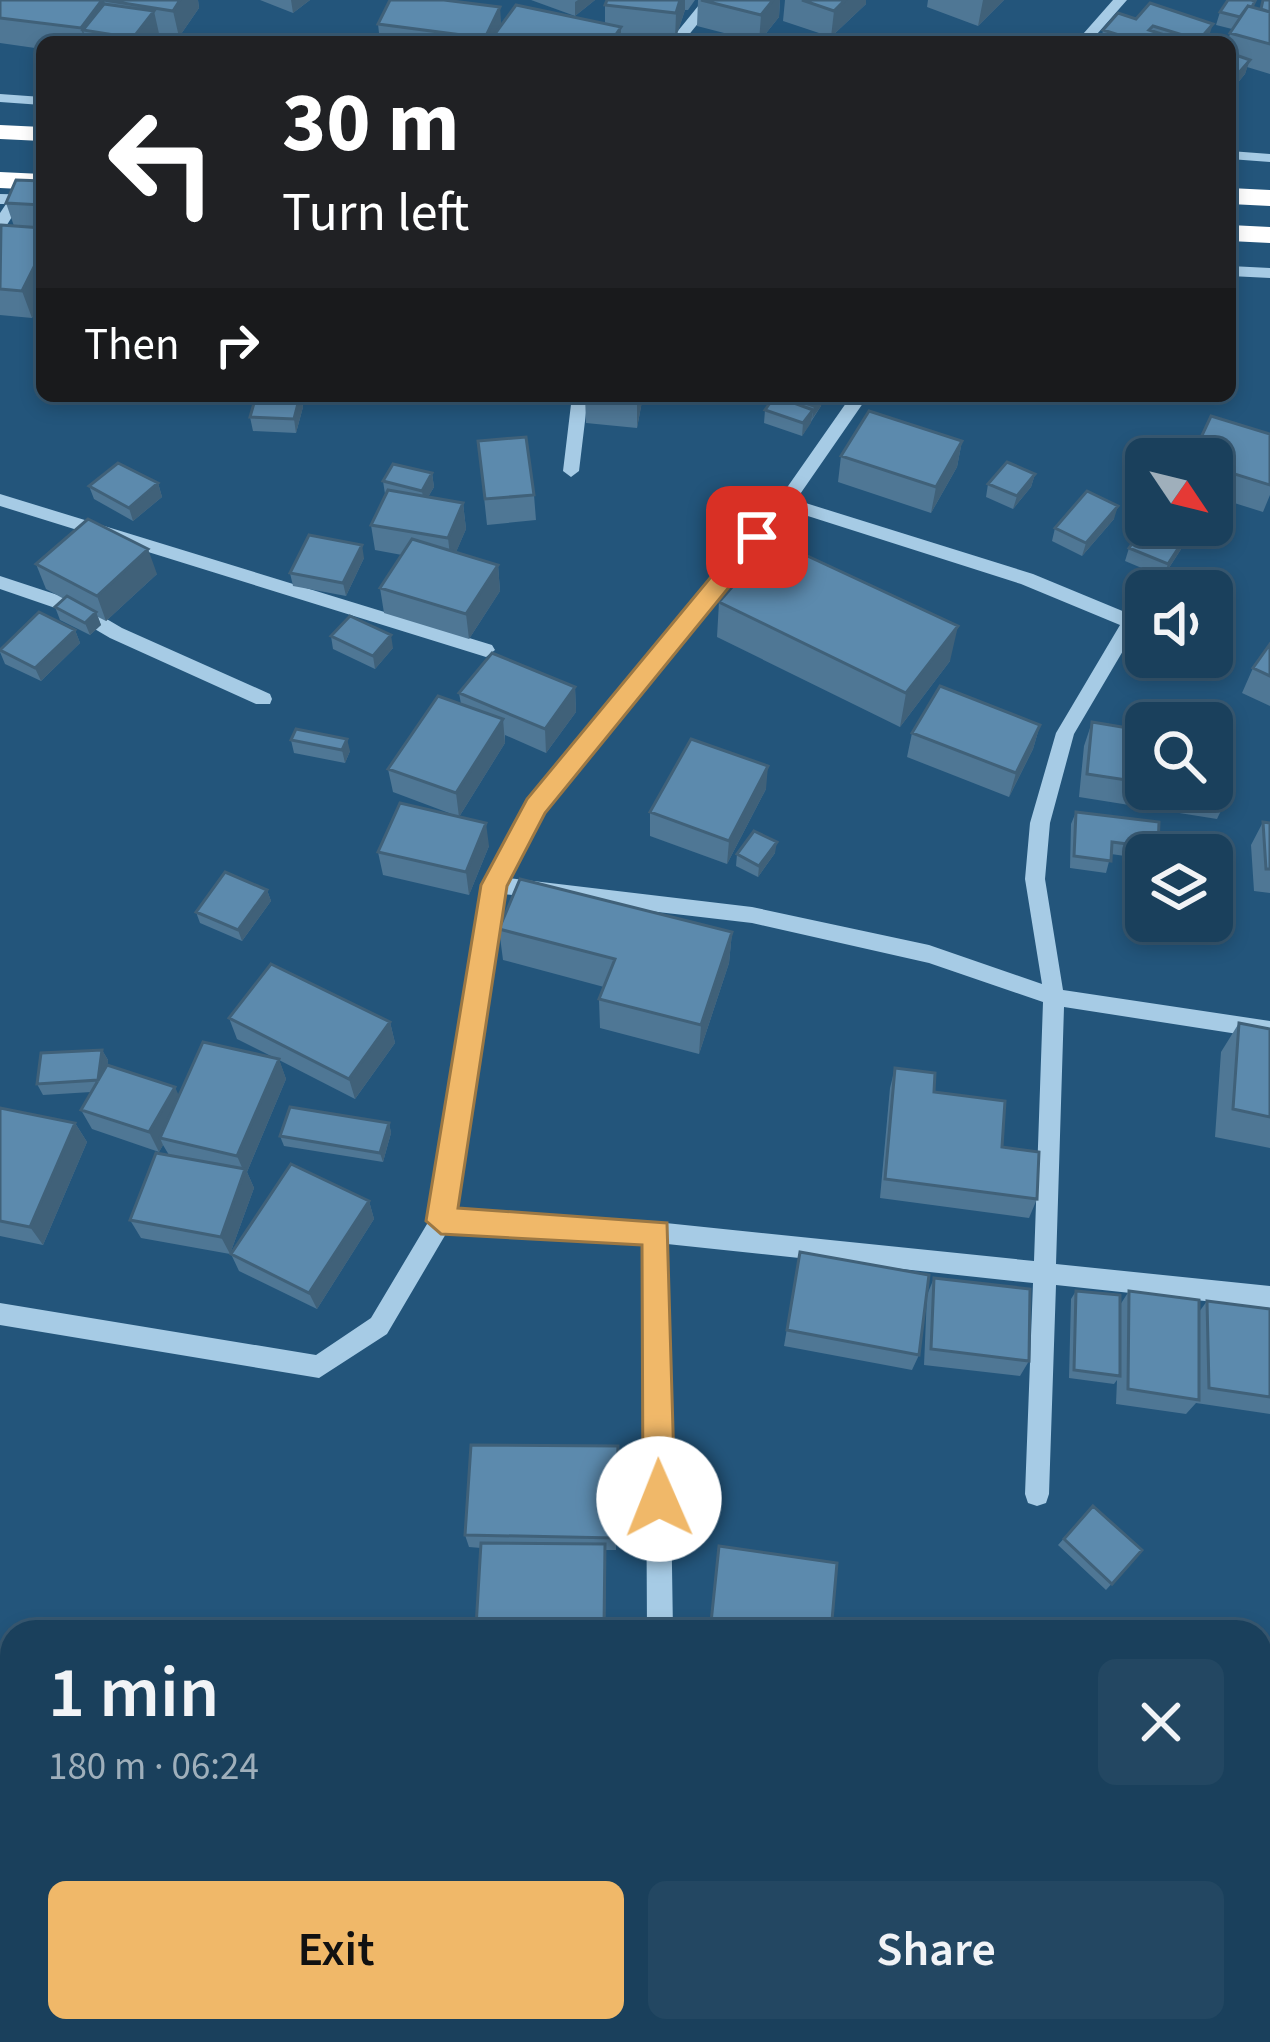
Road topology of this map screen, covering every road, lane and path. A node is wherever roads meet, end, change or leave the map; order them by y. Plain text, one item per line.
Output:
1 (710, 0) edge
2 (1120, 0) edge
3 (681, 36) edge
4 (1088, 36) edge
5 (0, 98) edge
6 (36, 101) edge
7 (0, 132) edge
8 (36, 134) edge
9 (1236, 155) edge
10 (1270, 158) edge
11 (36, 184) edge
12 (5, 193) edge
13 (1236, 196) edge
14 (1270, 198) edge
15 (36, 199) edge
16 (0, 225) edge
17 (1236, 233) edge
18 (1270, 235) edge
19 (1236, 271) edge
20 (1270, 273) edge
21 (579, 402) edge
22 (856, 402) edge
23 (572, 471) dead end
24 (0, 500) edge
25 (785, 503) junction
26 (0, 582) edge
27 (486, 650) dead end
28 (263, 699) dead end
29 (494, 885) junction
30 (1054, 997) junction
31 (1270, 1030) edge
32 (441, 1221) junction
33 (656, 1232) junction
34 (1044, 1275) junction
35 (1270, 1297) edge
36 (0, 1314) edge
37 (1037, 1494) dead end
38 (660, 1620) edge

1 - 3 street
2 - 4 street
5 - 6 street
7 - 8 highway
9 - 10 street
11 - 12 highway
12 - 15 street
12 - 16 street
13 - 14 highway
17 - 18 highway
19 - 20 street
21 - 23 street
22 - 25 street
24 - 27 street
25 - 29 street
25 - 30 street
26 - 28 street
29 - 30 street
29 - 32 street
30 - 31 street
30 - 34 street
32 - 33 street
32 - 36 street
33 - 34 street
33 - 38 street
34 - 35 street
34 - 37 street

